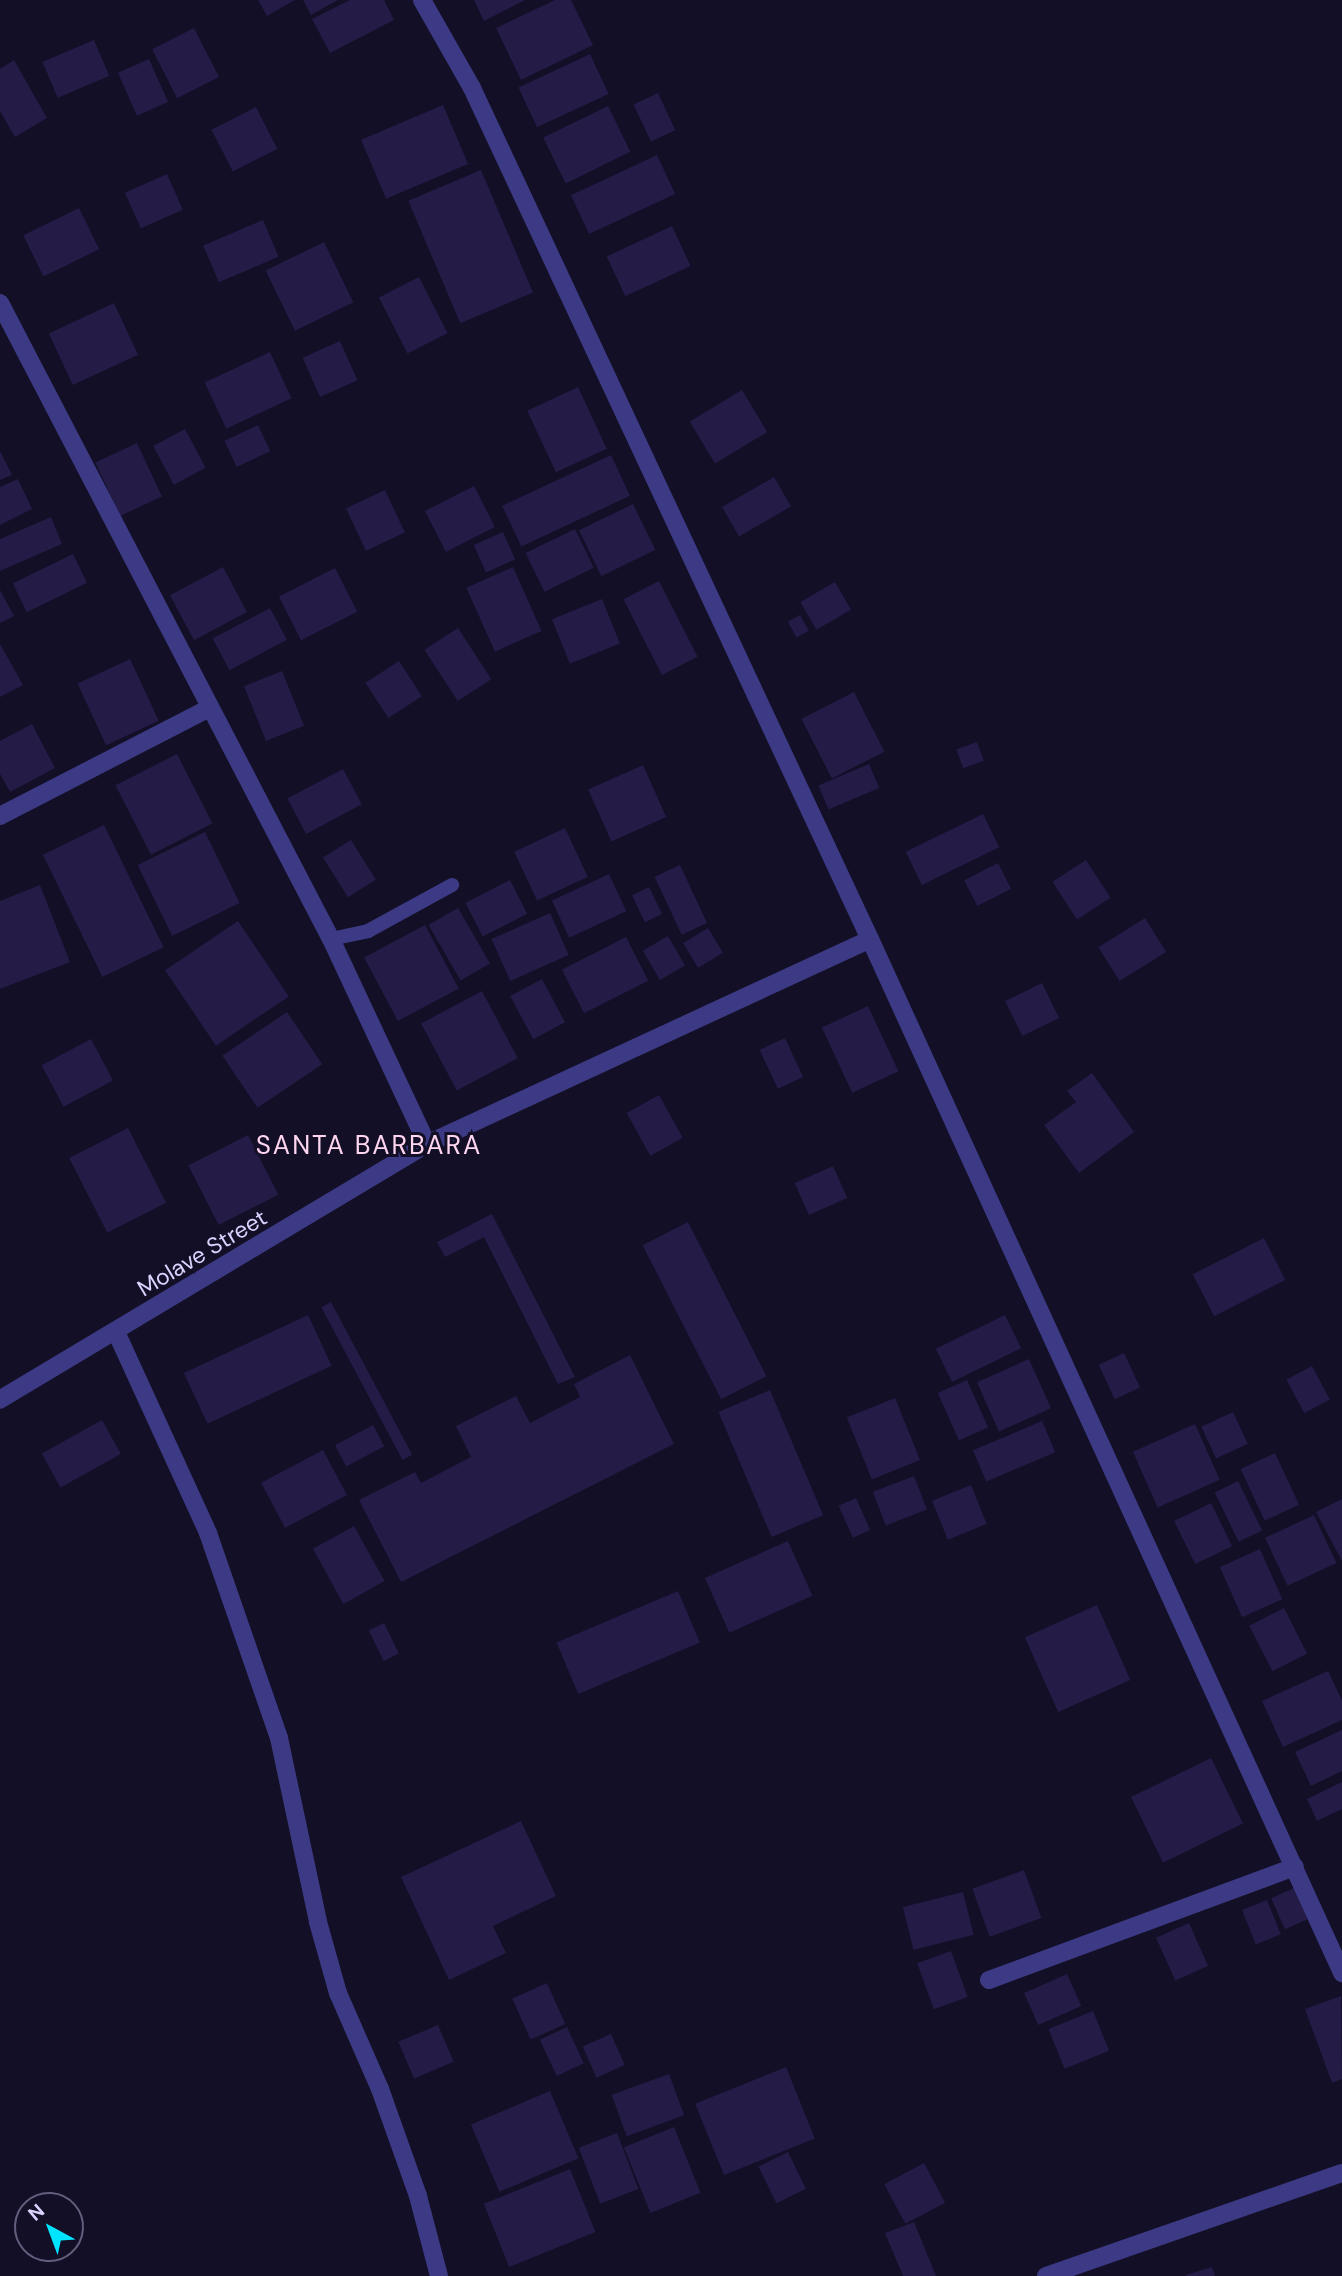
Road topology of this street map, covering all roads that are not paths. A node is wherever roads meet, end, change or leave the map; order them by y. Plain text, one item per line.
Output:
1 (422, 0) edge
2 (0, 303) edge
3 (207, 709) junction
4 (0, 816) edge
5 (452, 886) dead end
6 (331, 939) junction
7 (870, 939) junction
8 (427, 1144) junction
9 (117, 1334) junction
10 (0, 1400) edge
11 (1295, 1867) junction
12 (1342, 1973) edge
13 (989, 1980) dead end
14 (1342, 2173) edge
15 (439, 2276) edge
16 (1046, 2276) edge

1 - 7 street
2 - 3 street
3 - 4 street
3 - 6 street
5 - 6 lane
6 - 8 street
7 - 8 street, Molave Street
7 - 11 street
8 - 9 street, Molave Street
9 - 10 street, Molave Street
9 - 15 street
11 - 12 street
11 - 13 street
14 - 16 street

